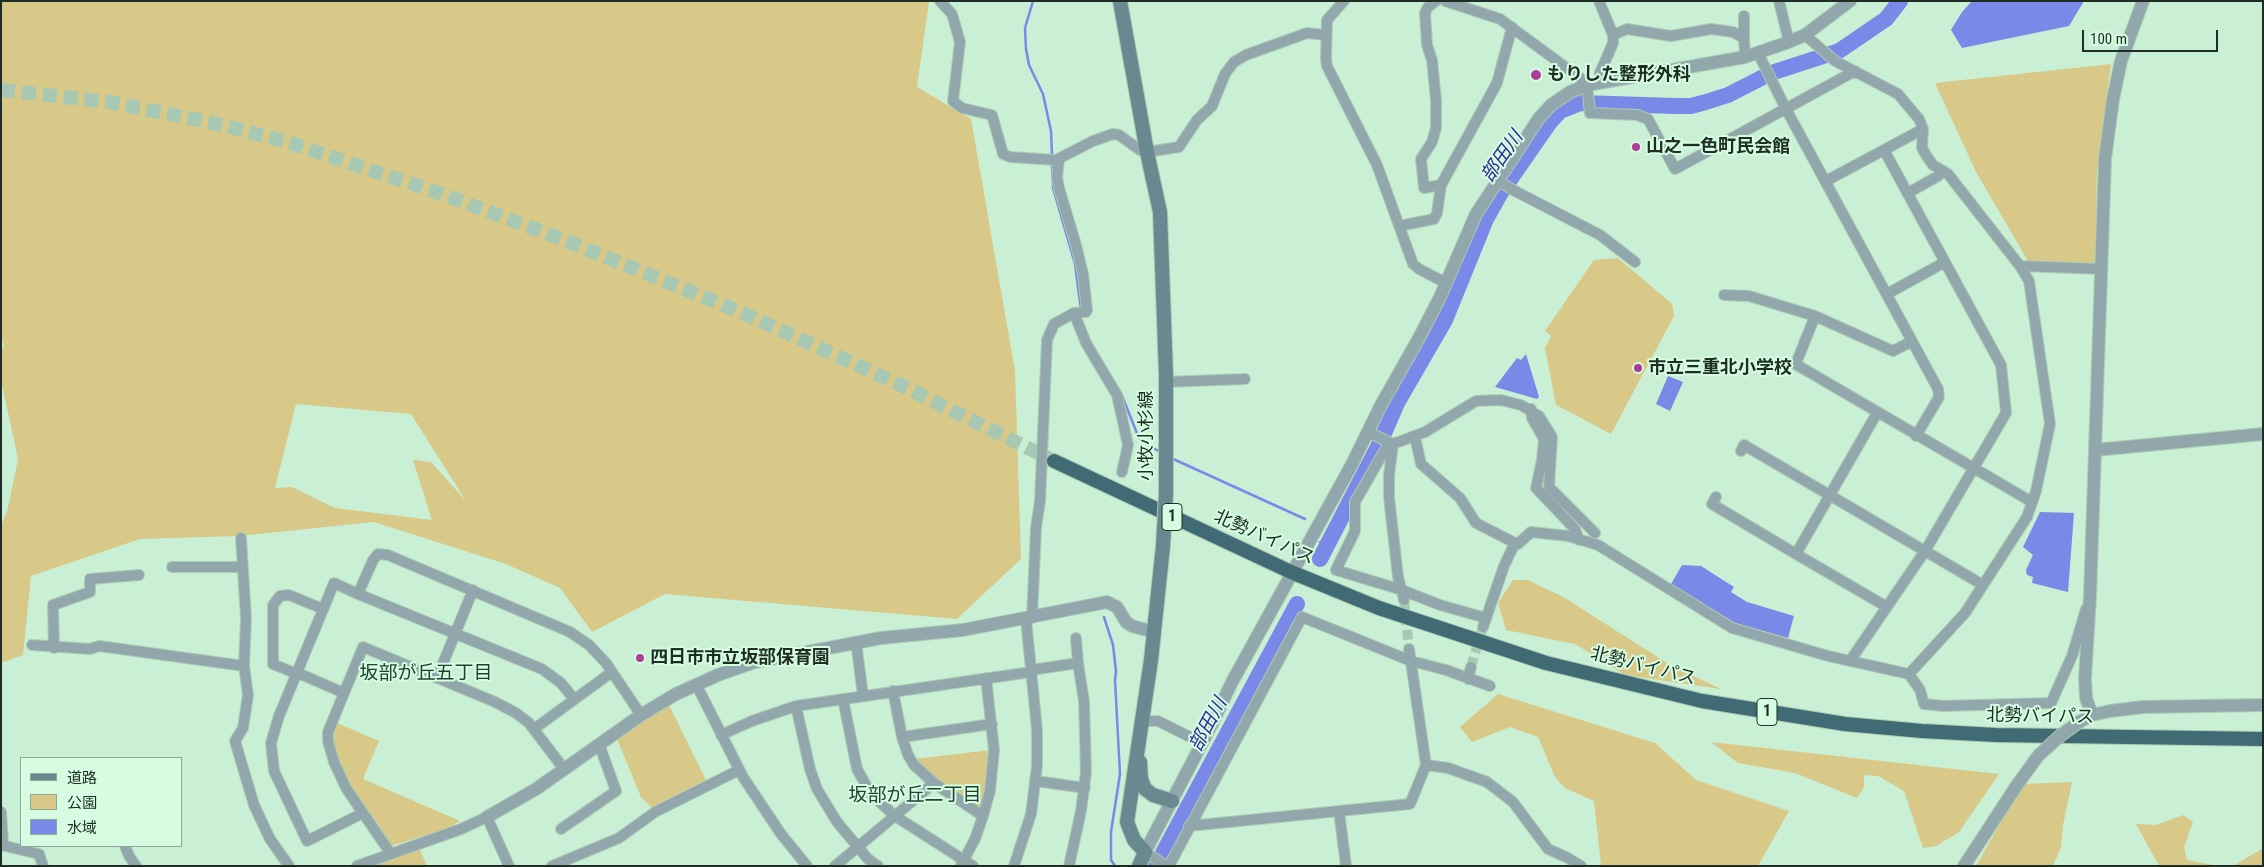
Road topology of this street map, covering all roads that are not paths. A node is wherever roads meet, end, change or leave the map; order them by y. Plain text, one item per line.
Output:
1 (940, 1) edge
2 (1120, 1) edge
3 (1344, 1) edge
4 (1436, 1) edge
5 (1445, 1) edge
6 (1599, 1) edge
7 (1779, 1) edge
8 (1850, 1) edge
9 (2143, 1) edge
10 (1477, 6) edge
11 (1744, 16) dead end
12 (1512, 27) junction
13 (1326, 35) junction
14 (1613, 35) junction
15 (1805, 35) junction
16 (1744, 38) junction
17 (1789, 42) junction
18 (1758, 53) junction
19 (1745, 57) junction
20 (1855, 71) junction
21 (1601, 82) junction
22 (1588, 91) junction
23 (1786, 109) junction
24 (1923, 128) junction
25 (1884, 150) junction
26 (1147, 152) junction
27 (1054, 160) junction
28 (1943, 170) junction
29 (1826, 181) junction
30 (1499, 182) junction
31 (1440, 185) junction
32 (1908, 193) junction
33 (1399, 226) junction
34 (1635, 262) dead end
35 (1945, 262) junction
36 (2020, 266) junction
37 (2102, 269) junction
38 (1446, 283) junction
39 (1887, 294) junction
40 (1724, 295) dead end
41 (1079, 313) junction
42 (1815, 316) junction
43 (1912, 341) junction
44 (1245, 379) dead end
45 (1166, 382) junction
46 (1530, 409) junction
47 (1878, 413) junction
48 (1371, 434) junction
49 (2263, 434) edge
50 (1916, 436) junction
51 (1415, 437) junction
52 (1390, 443) junction
53 (2095, 450) junction
54 (1741, 451) dead end
55 (1054, 461) tunnel mouth
56 (1974, 470) junction
57 (1122, 472) dead end
58 (1830, 495) junction
59 (1716, 497) dead end
60 (2032, 502) junction
61 (1595, 533) dead end
62 (241, 538) dead end
63 (1579, 540) junction
64 (1515, 543) junction
65 (1925, 551) junction
66 (1796, 554) junction
67 (172, 567) dead end
68 (243, 567) junction
69 (1292, 572) junction
70 (139, 575) dead end
71 (1983, 585) junction
72 (473, 590) junction
73 (358, 594) junction
74 (1403, 595) junction
75 (2090, 596) junction
76 (1886, 607) junction
77 (324, 608) junction
78 (1029, 619) junction
79 (1154, 632) junction
80 (456, 633) junction
81 (1076, 638) dead end
82 (856, 642) junction
83 (32, 645) dead end
84 (54, 648) junction
85 (1409, 649) tunnel mouth
86 (1411, 661) junction
87 (1850, 661) junction
88 (1078, 664) junction
89 (244, 666) junction
90 (1471, 667) tunnel mouth
91 (1031, 671) junction
92 (612, 672) junction
93 (298, 674) junction
94 (1910, 674) junction
95 (437, 678) junction
96 (986, 678) junction
97 (1468, 679) junction
98 (696, 684) junction
99 (1490, 686) dead end
100 (893, 691) junction
101 (344, 693) junction
102 (863, 695) junction
103 (574, 699) junction
104 (843, 699) junction
105 (796, 706) junction
106 (2263, 706) edge
107 (641, 716) junction
108 (2087, 718) junction
109 (1142, 721) junction
110 (992, 724) junction
111 (534, 729) junction
112 (721, 735) junction
113 (902, 737) junction
114 (2263, 739) edge
115 (1138, 742) junction
116 (599, 744) junction
117 (1202, 744) junction
118 (1426, 765) junction
119 (564, 769) junction
120 (739, 770) junction
121 (1036, 781) junction
122 (934, 783) junction
123 (1085, 788) junction
124 (1172, 801) junction
125 (1339, 811) junction
126 (1, 812) edge
127 (363, 813) junction
128 (895, 816) junction
129 (983, 816) junction
130 (487, 817) junction
131 (1190, 826) junction
132 (562, 829) dead end
133 (2, 844) edge
134 (857, 846) junction
135 (125, 847) edge
136 (391, 854) junction
137 (1149, 855) junction
138 (370, 864) edge
139 (966, 864) edge
140 (1166, 865) edge
141 (43, 866) edge
142 (136, 866) edge
143 (289, 866) edge
144 (358, 866) edge
145 (509, 866) edge
146 (552, 866) edge
147 (807, 866) edge
148 (835, 866) edge
149 (878, 866) edge
150 (1014, 866) edge
151 (1069, 866) edge
152 (1139, 866) edge
153 (1346, 866) edge
154 (1581, 866) edge
155 (1964, 866) edge

1 - 27 street
2 - 26 main road, 小牧小杉線
3 - 13 street
4 - 31 street
5 - 10 street
6 - 14 street
7 - 17 street
8 - 15 street
9 - 37 street
10 - 12 street
11 - 16 street
12 - 22 street
12 - 31 street
13 - 26 street
13 - 33 street
14 - 16 street
14 - 21 street
15 - 17 street
15 - 20 street
16 - 19 street
17 - 18 street
18 - 19 street
18 - 23 street
19 - 21 street
20 - 23 street
20 - 24 street
21 - 22 street
22 - 23 street
22 - 30 street
23 - 29 street
24 - 25 street
24 - 28 street
25 - 29 street
25 - 32 street
26 - 27 street
26 - 45 main road, 小牧小杉線
27 - 41 street
28 - 32 street
28 - 36 street
29 - 39 street
30 - 34 street
30 - 38 street
31 - 33 street
32 - 35 street
33 - 38 street
35 - 39 street
35 - 56 street
36 - 37 street
36 - 60 street
37 - 53 street
38 - 48 street
39 - 43 street
40 - 42 street
41 - 57 street
41 - 78 street
42 - 43 street
42 - 47 street
43 - 50 street
44 - 45 street
45 - 79 main road, 小牧小杉線, bridge
46 - 51 street
46 - 61 street
46 - 63 street
47 - 50 street
47 - 58 street
48 - 52 street
48 - 69 street
49 - 53 street
50 - 56 street
51 - 52 street
51 - 64 street
52 - 74 street
52 - 74 street
53 - 75 street
54 - 58 street
55 - 69 highway, 北勢バイパス / 1
56 - 60 street
56 - 65 street
58 - 65 street
58 - 66 street
59 - 66 street
60 - 71 street
62 - 68 street
63 - 64 street
63 - 87 street
64 - 74 street
65 - 71 street
65 - 76 street
66 - 76 street
67 - 68 street
68 - 89 street
69 - 114 highway, 北勢バイパス / 1
69 - 117 street
70 - 84 street
71 - 94 street
72 - 73 street
72 - 80 street
72 - 92 street
73 - 77 street
73 - 80 street
75 - 94 street
75 - 108 street
76 - 87 street
77 - 93 street
77 - 93 street
78 - 79 street
78 - 82 street
78 - 91 street
79 - 109 main road, 小牧小杉線
80 - 95 street
80 - 103 street
81 - 88 street
82 - 98 street
82 - 102 street
83 - 84 street
84 - 89 street
85 - 86 street
86 - 97 street
86 - 118 street
86 - 131 street
87 - 94 street
88 - 91 street
88 - 123 street
89 - 143 street
90 - 97 street
91 - 96 street
91 - 121 street
92 - 103 street
92 - 107 street
93 - 101 street
93 - 127 street
95 - 101 street
95 - 111 street
96 - 100 street
96 - 110 street
97 - 99 street
98 - 107 street
98 - 112 street
100 - 102 street
100 - 113 street
101 - 127 street
102 - 104 street
103 - 111 street
104 - 105 street
104 - 128 street
105 - 112 street
105 - 134 street
106 - 108 street
107 - 116 street
108 - 155 street, bridge
109 - 115 main road, 小牧小杉線
109 - 117 street
110 - 113 street
110 - 129 street
111 - 119 street
112 - 120 street
113 - 122 street
115 - 124 main road
115 - 137 main road, 小牧小杉線
116 - 119 street
116 - 132 street
117 - 124 street
118 - 125 street
118 - 154 street
119 - 130 street
120 - 146 street
120 - 147 street
121 - 123 street
121 - 150 street
122 - 128 street
122 - 129 street
123 - 151 street
124 - 137 street
125 - 131 street
125 - 153 street
126 - 133 street
127 - 136 street
128 - 134 street
128 - 139 street
129 - 139 street
130 - 136 street
130 - 145 street
131 - 140 street
133 - 141 street
134 - 148 street
134 - 149 street
135 - 142 street
136 - 138 street
137 - 140 street
137 - 152 main road
138 - 144 street

